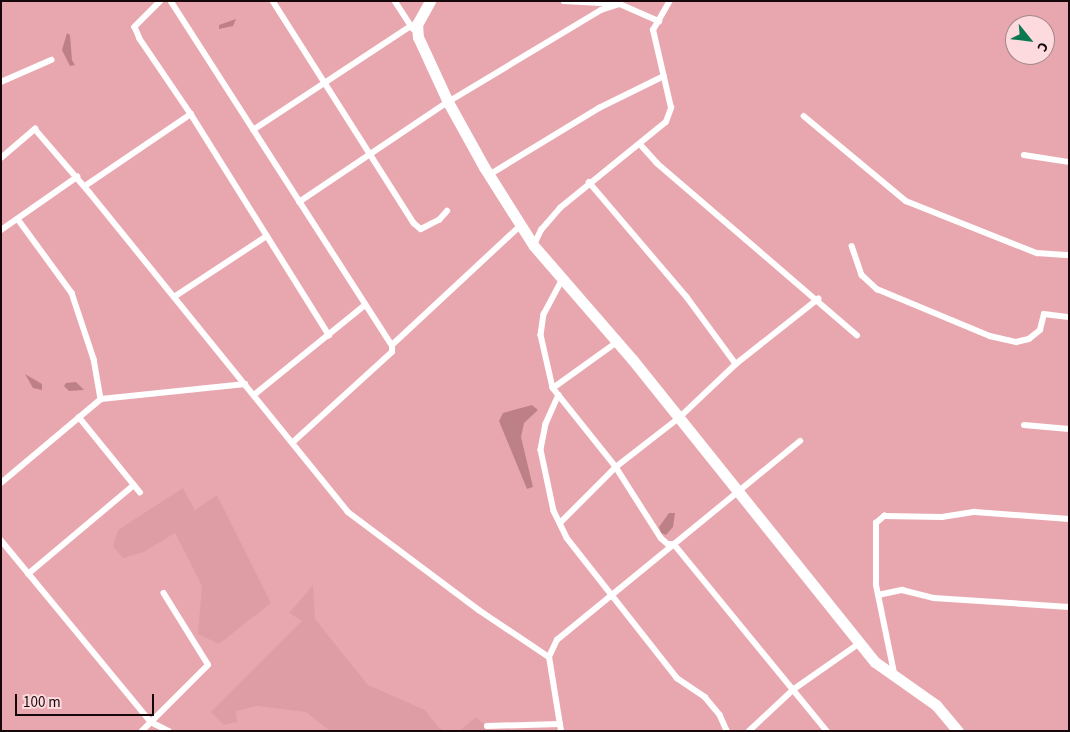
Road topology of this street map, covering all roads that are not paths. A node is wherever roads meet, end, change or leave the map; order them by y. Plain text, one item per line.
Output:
1 (161, 1) edge
2 (170, 1) edge
3 (274, 1) edge
4 (395, 1) edge
5 (430, 1) edge
6 (564, 1) edge
7 (670, 1) edge
8 (620, 4) junction
9 (659, 21) junction
10 (411, 26) junction
11 (418, 37) junction
12 (51, 60) dead end
13 (664, 76) junction
14 (325, 81) junction
15 (1, 82) edge
16 (448, 102) junction
17 (191, 114) junction
18 (804, 116) dead end
19 (253, 130) junction
20 (641, 144) junction
21 (372, 153) junction
22 (1024, 155) dead end
23 (1, 158) edge
24 (1069, 162) edge
25 (490, 176) junction
26 (77, 177) junction
27 (588, 182) junction
28 (85, 186) junction
29 (299, 202) junction
30 (447, 211) dead end
31 (18, 219) junction
32 (521, 225) junction
33 (1, 230) edge
34 (267, 236) junction
35 (534, 246) junction
36 (852, 246) dead end
37 (1069, 255) edge
38 (563, 279) junction
39 (174, 297) junction
40 (818, 299) junction
41 (365, 306) junction
42 (1069, 317) edge
43 (329, 335) junction
44 (857, 335) dead end
45 (617, 342) junction
46 (392, 345) junction
47 (736, 364) junction
48 (245, 384) junction
49 (553, 388) junction
50 (254, 395) junction
51 (559, 396) junction
52 (100, 399) junction
53 (79, 417) junction
54 (679, 418) junction
55 (1024, 425) dead end
56 (1069, 430) edge
57 (800, 441) dead end
58 (292, 443) junction
59 (616, 467) junction
60 (1, 483) edge
61 (134, 485) junction
62 (738, 491) junction
63 (140, 492) dead end
64 (1069, 519) edge
65 (560, 523) junction
66 (1, 540) edge
67 (674, 544) junction
68 (28, 574) junction
69 (164, 594) dead end
70 (614, 594) junction
71 (878, 595) junction
72 (1069, 607) edge
73 (860, 643) junction
74 (548, 657) junction
75 (894, 675) junction
76 (794, 690) junction
77 (150, 722) junction
78 (487, 726) dead end
79 (560, 728) edge
80 (142, 731) edge
81 (169, 731) edge
82 (727, 731) edge
83 (749, 731) edge
84 (827, 731) edge
85 (958, 731) edge

1 - 17 lane
2 - 19 lane
3 - 14 lane
4 - 10 lane
5 - 11 street
6 - 8 lane
7 - 9 lane
8 - 9 lane
8 - 16 lane
9 - 13 lane
10 - 11 lane
10 - 14 lane
11 - 16 street
12 - 15 lane
13 - 20 lane
13 - 25 lane
14 - 19 lane
14 - 21 lane
16 - 21 lane
16 - 25 street
17 - 28 lane
17 - 34 lane
18 - 37 lane
19 - 29 lane
20 - 27 lane
20 - 40 lane
21 - 29 lane
21 - 30 lane
22 - 24 lane
23 - 26 lane
25 - 32 street
26 - 28 lane
26 - 31 lane
27 - 35 lane
27 - 47 lane
28 - 39 lane
29 - 41 lane
31 - 33 lane
31 - 52 lane
32 - 35 street
32 - 46 lane
34 - 39 lane
34 - 43 lane
35 - 38 street
36 - 42 lane
38 - 45 street
38 - 49 lane
39 - 48 lane
40 - 44 lane
40 - 47 lane
41 - 43 lane
41 - 46 lane
43 - 50 lane
45 - 49 lane
45 - 54 street
46 - 58 lane
47 - 54 lane
48 - 50 lane
48 - 52 lane
49 - 51 lane
50 - 58 lane
51 - 59 lane
51 - 65 lane
52 - 53 lane
53 - 60 lane
53 - 61 lane
54 - 59 lane
54 - 62 street
55 - 56 lane
57 - 62 lane
58 - 74 lane
59 - 65 lane
59 - 67 lane
61 - 63 lane
61 - 68 lane
62 - 67 lane
62 - 73 street
64 - 71 lane
65 - 70 lane
66 - 68 lane
67 - 70 lane
67 - 76 lane
68 - 77 lane
69 - 77 lane
70 - 74 lane
70 - 82 lane
71 - 72 lane
71 - 75 lane
73 - 75 street
73 - 76 lane
74 - 79 lane
75 - 85 street
76 - 83 lane
76 - 84 lane
77 - 80 lane
77 - 81 lane
78 - 79 lane

